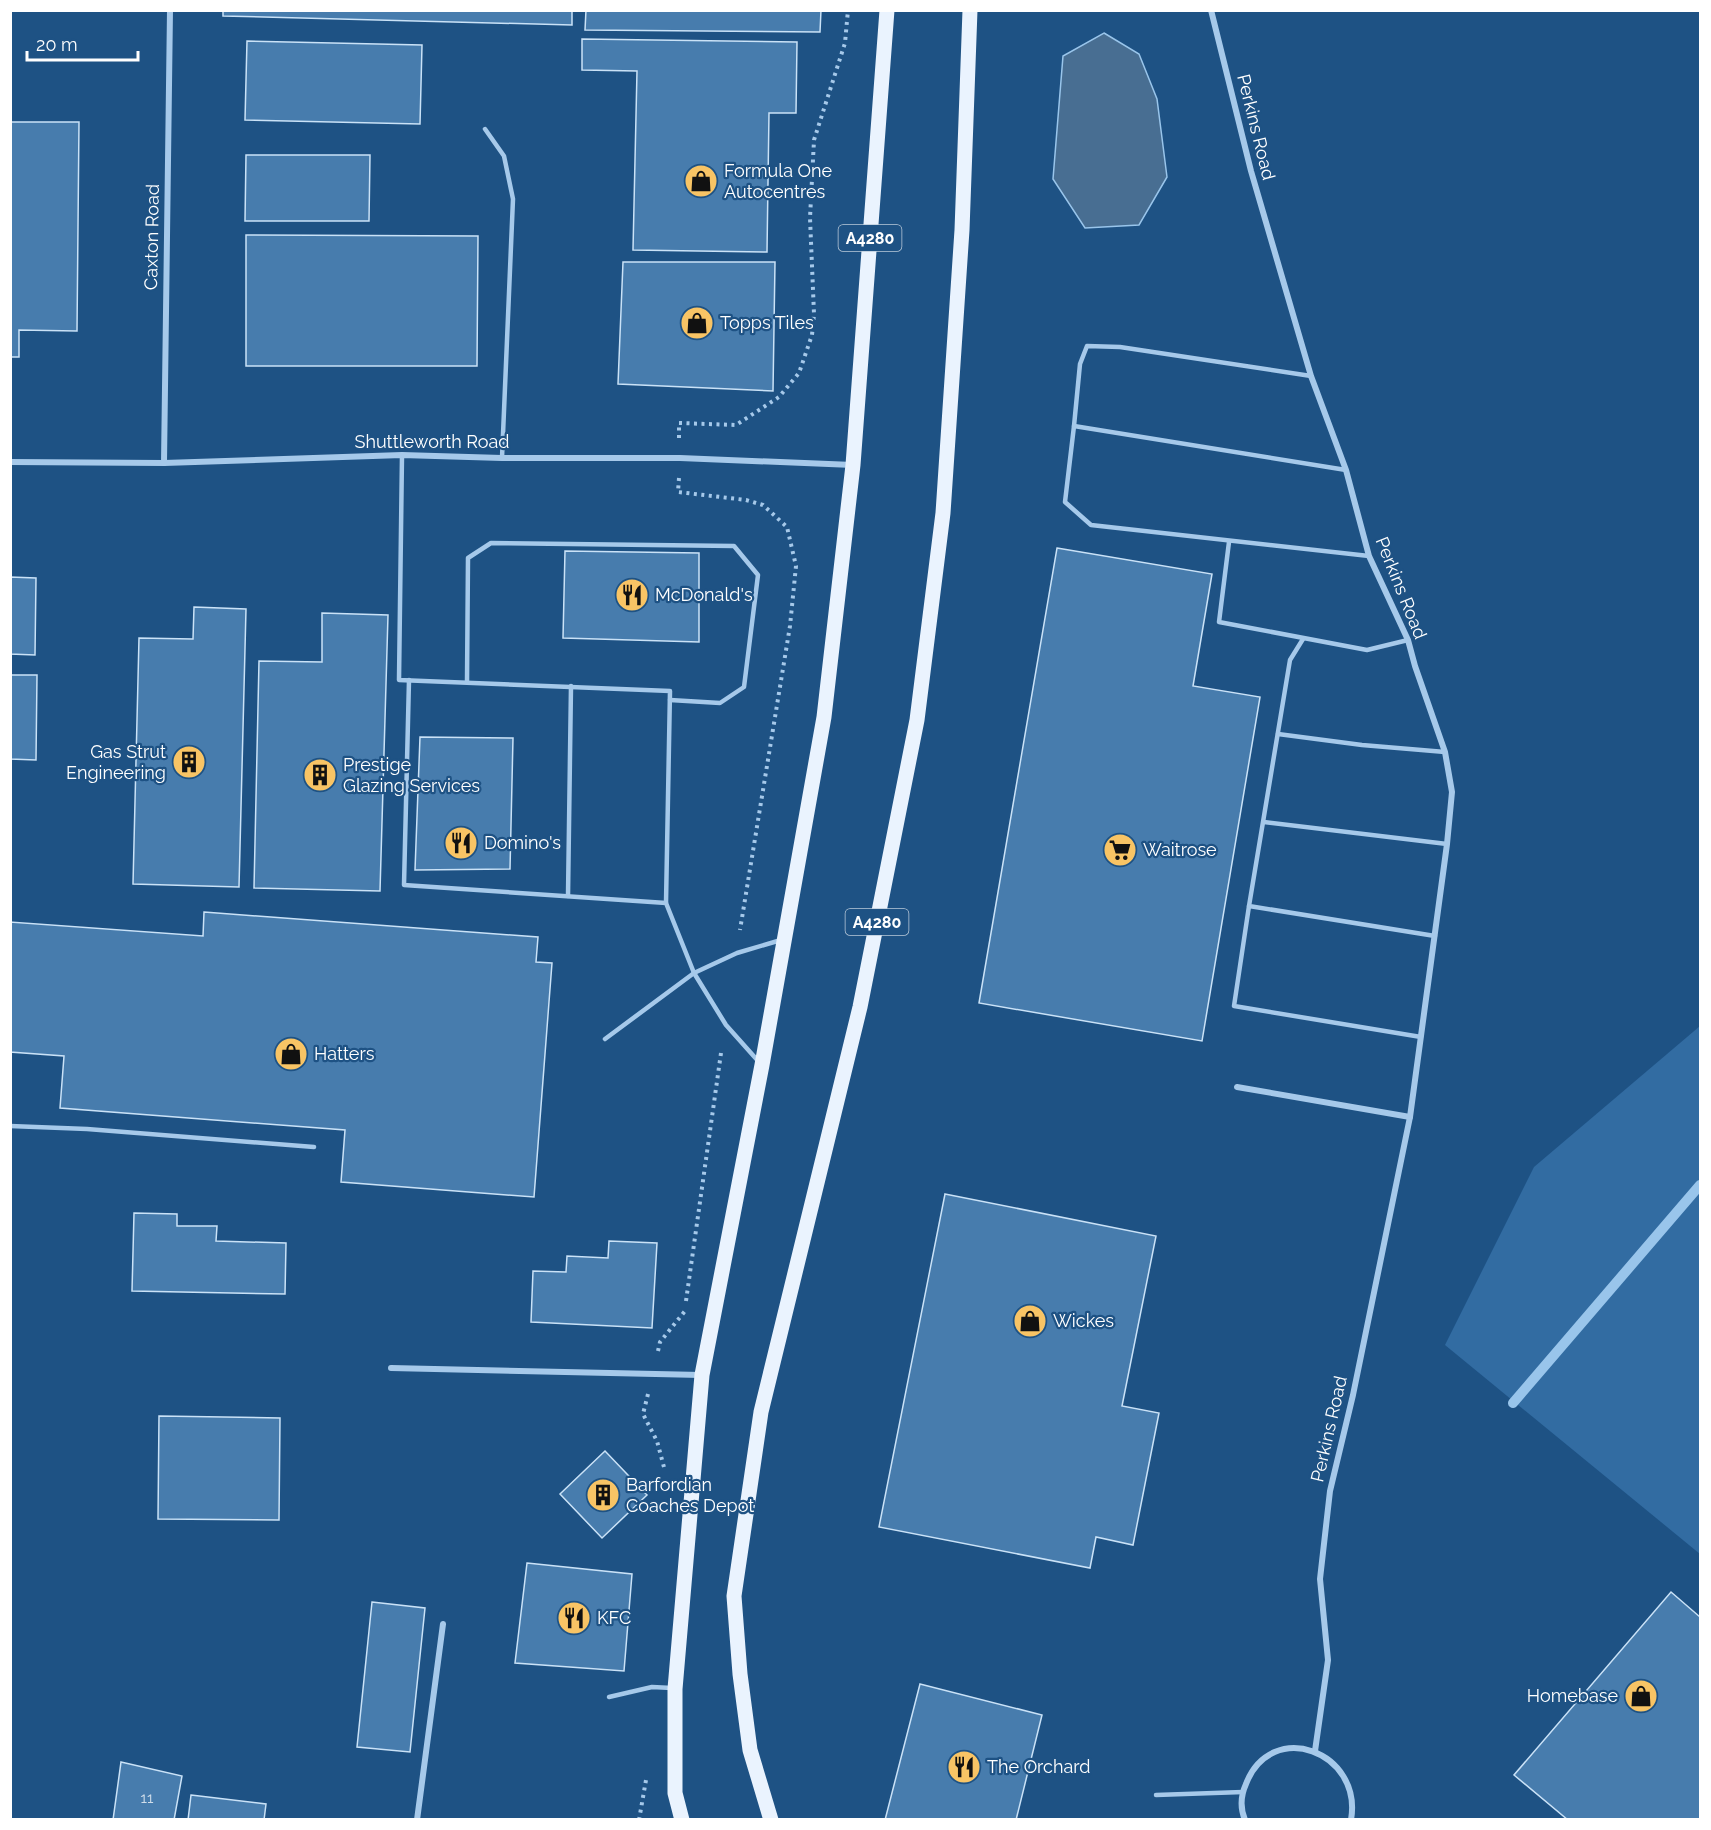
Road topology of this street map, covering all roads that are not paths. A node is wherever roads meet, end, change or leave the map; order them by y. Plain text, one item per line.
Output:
1 (170, 10) edge
2 (887, 10) edge
3 (970, 10) edge
4 (1211, 10) edge
5 (485, 129) dead end
6 (1311, 376) junction
7 (1074, 426) junction
8 (402, 455) junction
9 (502, 458) junction
10 (10, 462) edge
11 (164, 463) junction
12 (853, 465) junction
13 (1346, 470) junction
14 (1229, 542) junction
15 (1369, 556) junction
16 (1303, 639) junction
17 (1408, 640) junction
18 (409, 680) junction
19 (466, 682) junction
20 (571, 686) junction
21 (670, 700) junction
22 (1278, 734) junction
23 (1445, 752) junction
24 (1263, 822) junction
25 (1447, 844) junction
26 (567, 896) junction
27 (666, 903) junction
28 (1249, 906) junction
29 (1435, 936) junction
30 (784, 939) junction
31 (694, 973) junction
32 (1421, 1037) junction
33 (605, 1039) dead end
34 (762, 1065) junction
35 (1237, 1087) dead end
36 (1410, 1117) junction
37 (10, 1126) edge
38 (314, 1147) dead end
39 (391, 1368) dead end
40 (702, 1374) junction
41 (443, 1624) dead end
42 (675, 1689) junction
43 (609, 1697) dead end
44 (1315, 1751) junction
45 (1243, 1791) junction
46 (1156, 1796) dead end
47 (417, 1820) edge
48 (682, 1820) edge
49 (771, 1820) edge
50 (1245, 1820) edge
51 (1352, 1820) edge

1 - 11 street, Caxton Road
2 - 12 main road, A4280
3 - 49 main road, A4280
4 - 6 street, Perkins Road
5 - 9 lane
6 - 7 lane
6 - 13 street, Perkins Road
7 - 13 lane
7 - 14 lane
8 - 9 street, Shuttleworth Road
8 - 11 street, Shuttleworth Road
8 - 18 lane
9 - 12 street, Shuttleworth Road
10 - 11 street, Shuttleworth Road
12 - 30 main road, A4280
13 - 15 street, Perkins Road
14 - 15 lane
14 - 16 lane
15 - 17 street, Perkins Road
16 - 17 lane
16 - 22 lane
17 - 23 street, Perkins Road
18 - 19 lane
18 - 26 lane
19 - 20 lane
19 - 21 lane
20 - 21 lane
20 - 26 lane
21 - 27 lane
22 - 23 lane
22 - 24 lane
23 - 25 street, Perkins Road
24 - 25 lane
24 - 28 lane
25 - 29 street, Perkins Road
26 - 27 lane
27 - 31 lane
28 - 29 lane
28 - 32 lane
29 - 32 street, Perkins Road
30 - 31 lane
30 - 34 main road, A4280
31 - 33 lane
31 - 34 lane
32 - 36 street, Perkins Road
34 - 40 main road, A4280
35 - 36 street
36 - 44 street, Perkins Road
37 - 38 lane
39 - 40 street
40 - 42 main road, A4280
41 - 47 street
42 - 43 lane
42 - 48 main road, A4280
44 - 45 street
44 - 51 street
45 - 46 lane
45 - 50 street

